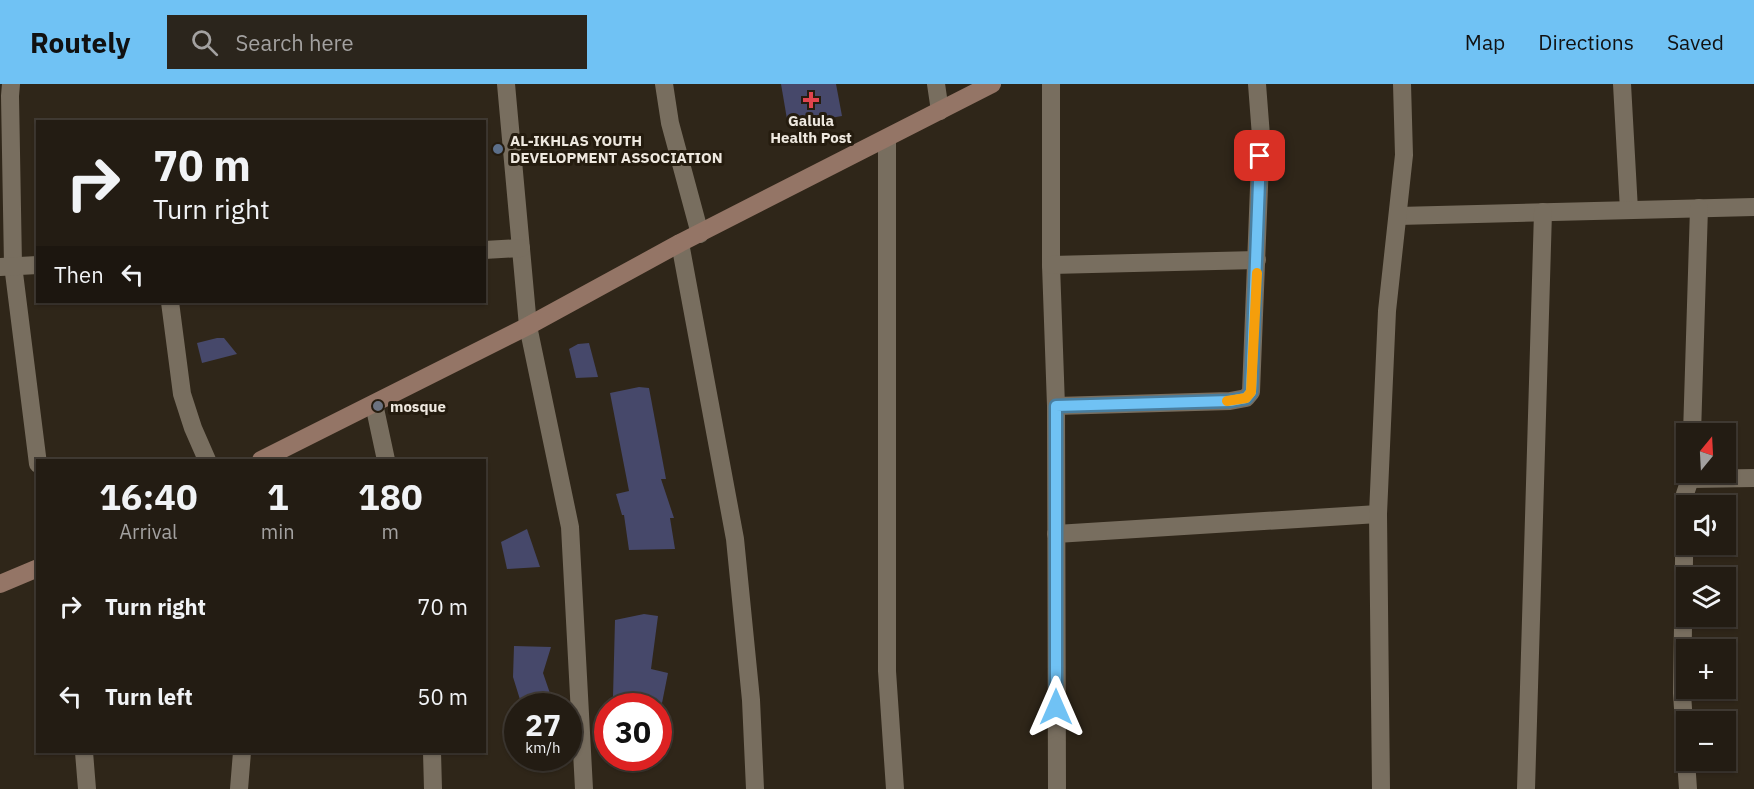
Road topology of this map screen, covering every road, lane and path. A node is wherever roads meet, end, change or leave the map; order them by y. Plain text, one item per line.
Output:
1 (11, 84) edge
2 (506, 84) edge
3 (664, 84) edge
4 (936, 84) edge
5 (992, 84) edge
6 (1051, 84) edge
7 (1257, 84) edge
8 (1402, 84) edge
9 (1622, 84) edge
10 (940, 111) junction
11 (887, 139) junction
12 (1754, 207) edge
13 (1699, 208) junction
14 (1629, 210) junction
15 (1543, 212) junction
16 (1398, 216) junction
17 (700, 234) junction
18 (680, 243) junction
19 (521, 248) junction
20 (486, 250) edge
21 (1257, 260) junction
22 (36, 265) edge
23 (1051, 265) junction
24 (6, 266) edge
25 (170, 303) edge
26 (528, 326) junction
27 (374, 404) junction
28 (1056, 406) junction
29 (1692, 423) edge
30 (37, 459) edge
31 (207, 459) edge
32 (263, 459) edge
33 (386, 459) edge
34 (1736, 477) edge
35 (1754, 478) edge
36 (1688, 483) edge
37 (1378, 514) junction
38 (1056, 534) junction
39 (36, 569) edge
40 (0, 584) edge
41 (1683, 711) edge
42 (84, 753) edge
43 (242, 753) edge
44 (432, 753) edge
45 (1687, 771) edge
46 (87, 789) edge
47 (238, 789) edge
48 (433, 789) edge
49 (584, 789) edge
50 (755, 789) edge
51 (895, 789) edge
52 (1057, 789) edge
53 (1381, 789) edge
54 (1526, 789) edge
55 (1688, 789) edge

1 - 24 street
2 - 19 street
3 - 17 street
4 - 10 street
5 - 10 street
6 - 23 street
7 - 21 street
8 - 16 street
9 - 14 street
10 - 11 street
11 - 17 street
11 - 51 street
12 - 13 street
13 - 14 street
13 - 29 street
14 - 15 street
15 - 16 street
15 - 54 street
16 - 37 street
17 - 18 street
18 - 26 street
18 - 50 street
19 - 20 street
19 - 26 street
21 - 23 street
21 - 28 street
22 - 24 street
23 - 28 street
24 - 30 street
25 - 31 street
26 - 27 street
26 - 49 street
27 - 32 street
27 - 33 street
28 - 38 street
34 - 35 street
36 - 41 street
37 - 38 street
37 - 53 street
38 - 52 street
39 - 40 street
42 - 46 street
43 - 47 street
44 - 48 street
45 - 55 street

